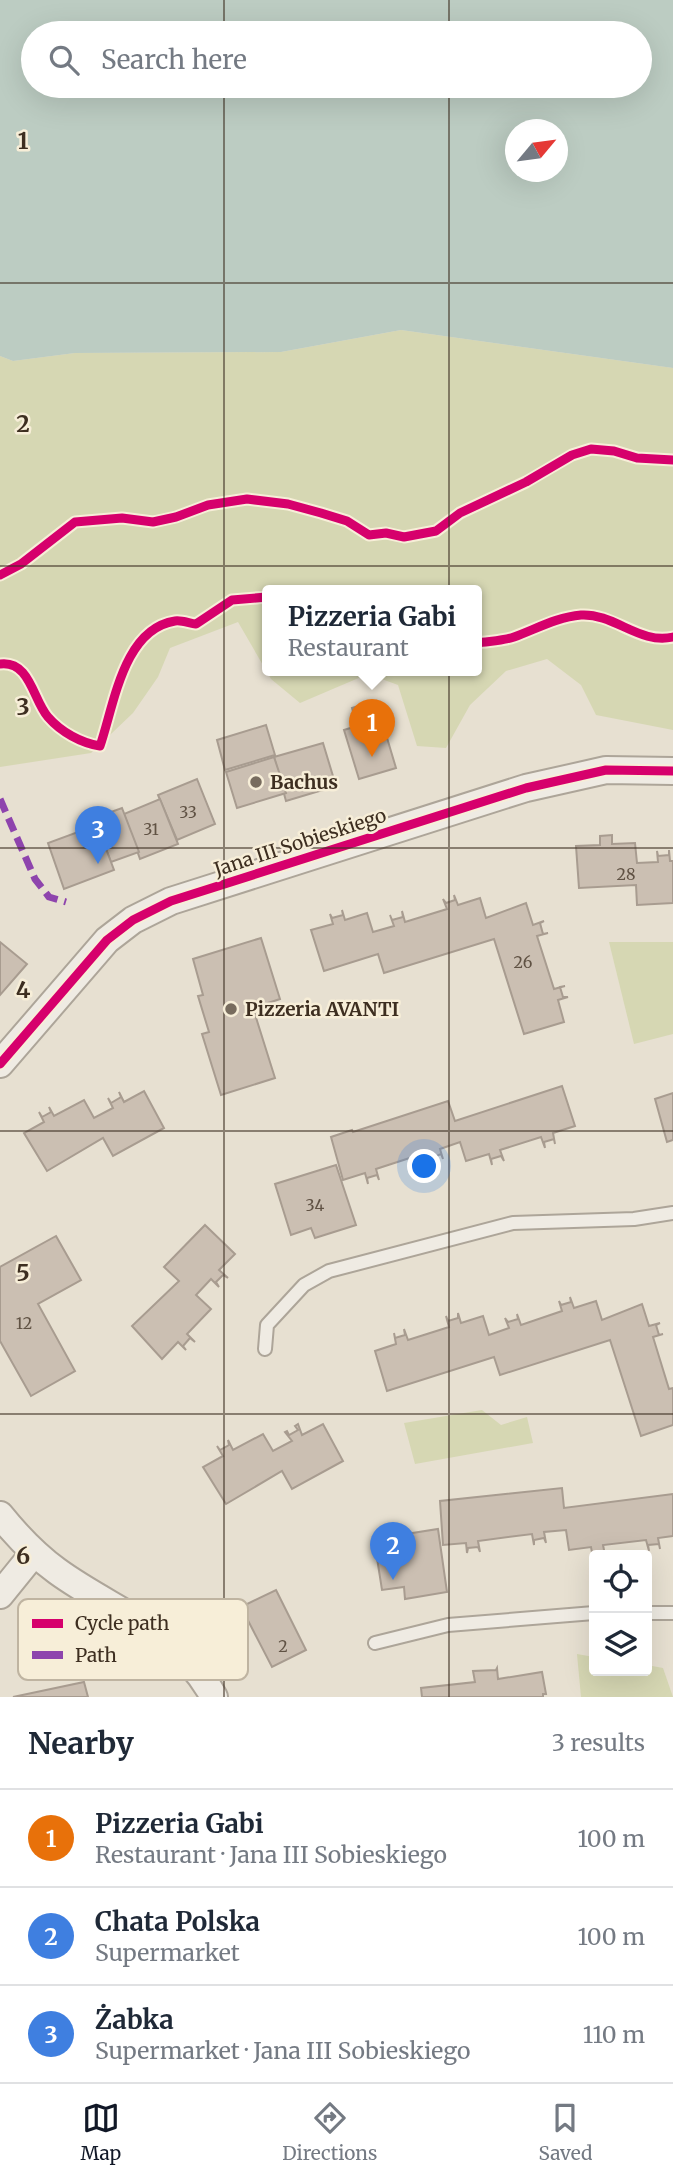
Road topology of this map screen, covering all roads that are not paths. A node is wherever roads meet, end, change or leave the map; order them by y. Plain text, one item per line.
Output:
1 (673, 771) edge
2 (0, 1064) edge
3 (673, 1213) edge
4 (265, 1349) dead end
5 (0, 1515) edge
6 (34, 1553) junction
7 (0, 1595) edge
8 (104, 1599) edge
9 (589, 1613) edge
10 (652, 1613) edge
11 (673, 1613) edge
12 (375, 1643) dead end
13 (204, 1680) edge
14 (214, 1697) edge

1 - 2 street, Jana III Sobieskiego
3 - 4 lane
5 - 6 street
6 - 7 street
6 - 8 street
9 - 12 lane
10 - 11 lane
13 - 14 street

